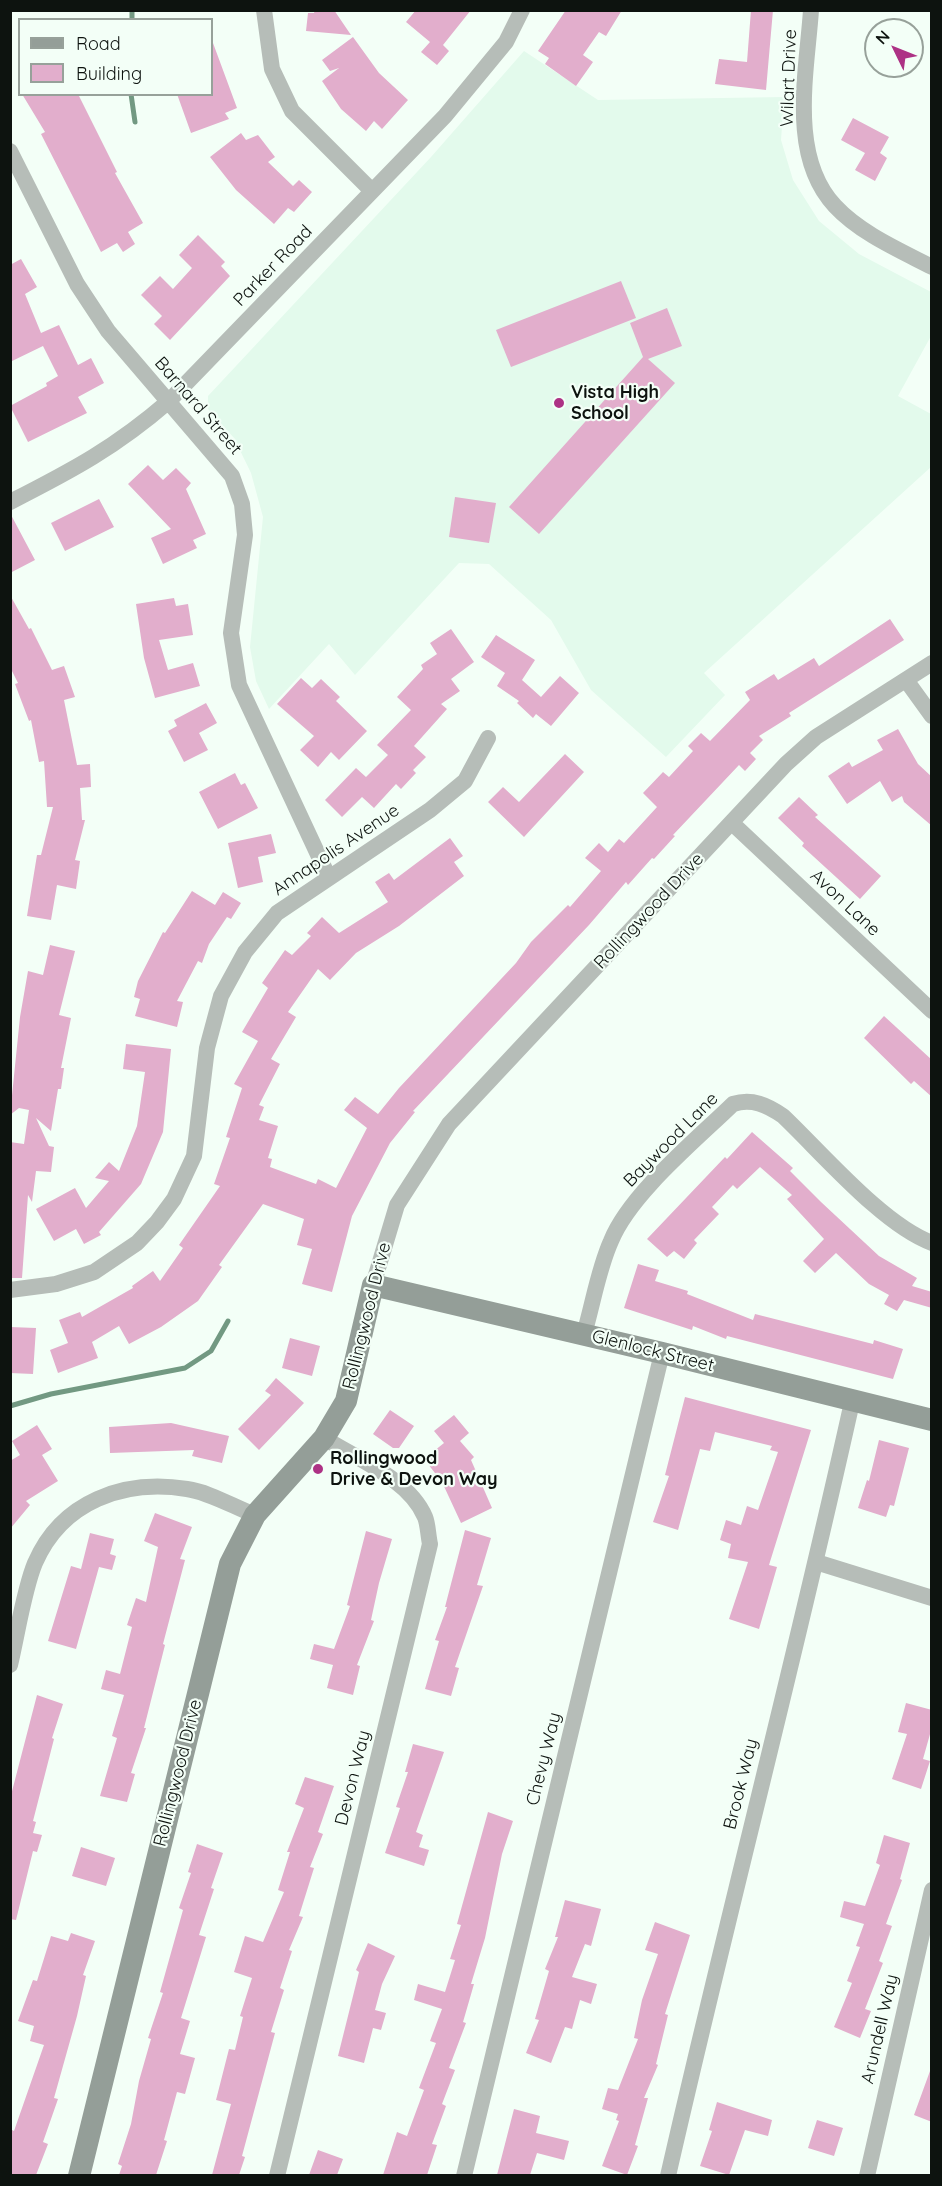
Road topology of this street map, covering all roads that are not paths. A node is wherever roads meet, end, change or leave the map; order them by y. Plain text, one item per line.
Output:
1 (264, 10) edge
2 (522, 10) edge
3 (811, 10) edge
4 (10, 151) edge
5 (372, 191) junction
6 (932, 267) edge
7 (169, 401) junction
8 (10, 502) edge
9 (932, 663) edge
10 (906, 680) junction
11 (932, 716) edge
12 (489, 738) dead end
13 (732, 823) junction
14 (328, 878) junction
15 (932, 1011) edge
16 (932, 1243) edge
17 (374, 1285) junction
18 (10, 1290) edge
19 (584, 1334) junction
20 (662, 1353) junction
21 (852, 1402) junction
22 (932, 1420) edge
23 (324, 1438) junction
24 (255, 1515) junction
25 (816, 1562) junction
26 (932, 1598) edge
27 (10, 1665) edge
28 (932, 1890) edge
29 (79, 2175) edge
30 (277, 2175) edge
31 (464, 2175) edge
32 (668, 2175) edge
33 (867, 2175) edge

1 - 5 street
2 - 5 street, Parker Road
3 - 6 street, Wilart Drive
4 - 7 street, Barnard Street
5 - 7 street, Parker Road
7 - 8 street, Parker Road
7 - 14 street, Barnard Street
9 - 10 street, Rollingwood Drive
10 - 11 street
10 - 13 street, Rollingwood Drive
12 - 14 street, Annapolis Avenue
13 - 15 street, Avon Lane
13 - 17 street, Rollingwood Drive
14 - 18 street, Annapolis Avenue
16 - 19 street, Baywood Lane
17 - 19 street, Glenlock Street
17 - 23 street, Rollingwood Drive
19 - 20 street, Glenlock Street
20 - 21 street, Glenlock Street
20 - 31 street, Chevy Way
21 - 22 street, Glenlock Street
21 - 25 street, Brook Way
23 - 24 street, Rollingwood Drive
23 - 30 street, Devon Way
24 - 27 street
24 - 29 street, Rollingwood Drive
25 - 26 street
25 - 32 street, Brook Way
28 - 33 street, Arundell Way

